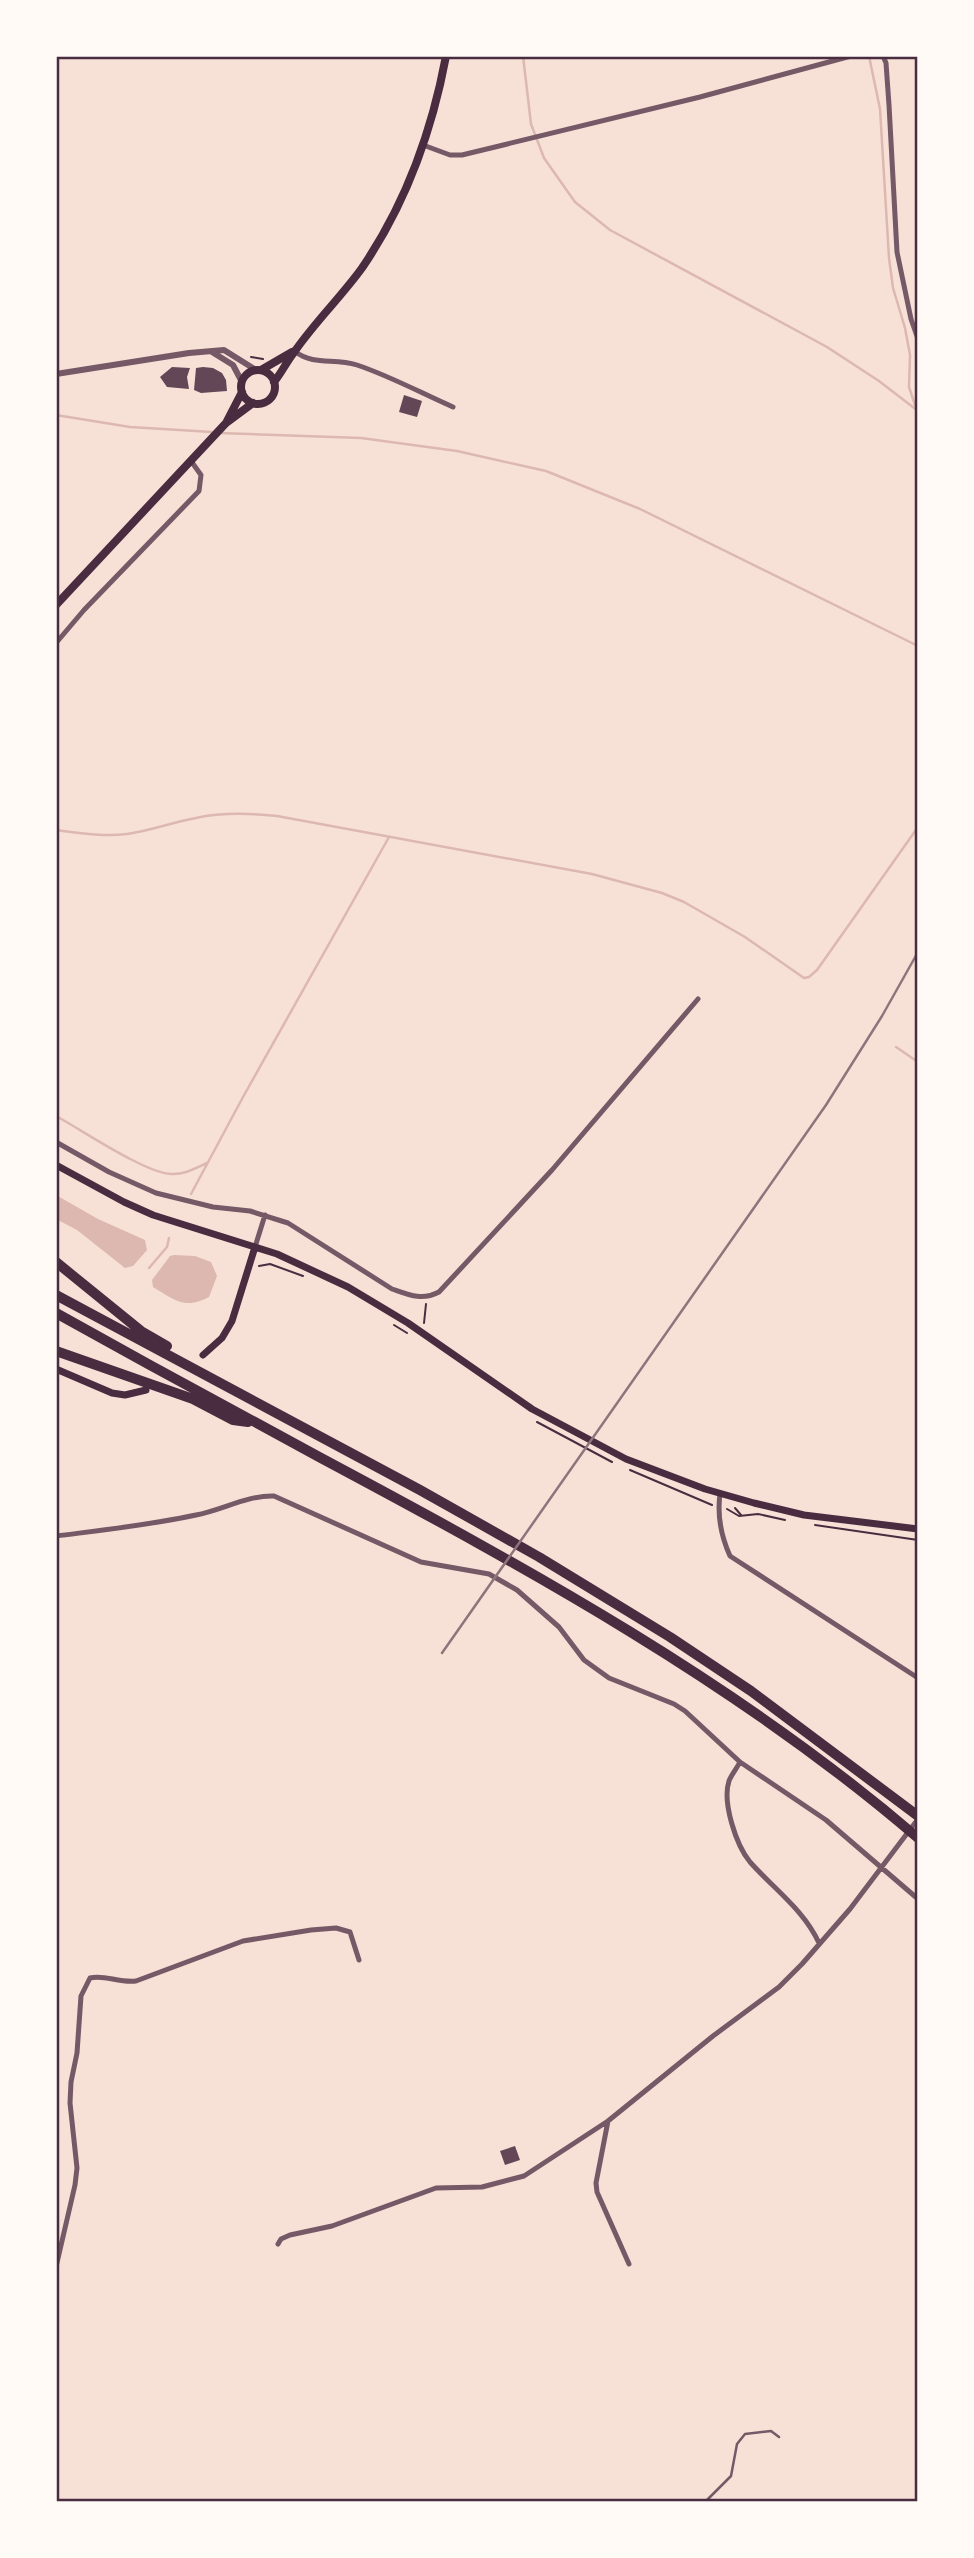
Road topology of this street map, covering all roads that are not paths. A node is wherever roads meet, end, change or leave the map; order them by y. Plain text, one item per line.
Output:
1 (446, 56) edge
2 (851, 56) edge
3 (883, 56) edge
4 (423, 145) junction
5 (918, 339) edge
6 (211, 351) junction
7 (294, 351) junction
8 (259, 370) junction
9 (56, 374) edge
10 (242, 382) junction
11 (274, 382) junction
12 (242, 392) junction
13 (253, 403) junction
14 (453, 407) dead end
15 (226, 423) junction
16 (194, 458) junction
17 (56, 605) edge
18 (56, 643) edge
19 (698, 999) dead end
20 (56, 1142) edge
21 (56, 1165) edge
22 (265, 1215) junction
23 (255, 1247) junction
24 (56, 1262) edge
25 (56, 1295) edge
26 (56, 1313) edge
27 (56, 1351) edge
28 (203, 1355) dead end
29 (56, 1369) edge
30 (197, 1370) junction
31 (146, 1390) dead end
32 (256, 1423) junction
33 (720, 1494) junction
34 (918, 1529) edge
35 (56, 1536) edge
36 (918, 1678) edge
37 (740, 1762) junction
38 (918, 1818) edge
39 (918, 1838) edge
40 (880, 1867) junction
41 (918, 1899) edge
42 (820, 1943) junction
43 (359, 1960) dead end
44 (608, 2121) junction
45 (278, 2244) dead end
46 (629, 2264) dead end
47 (56, 2266) edge
48 (779, 2437) dead end
49 (705, 2502) edge

1 - 4 main road
2 - 4 street
3 - 5 street
4 - 7 main road
6 - 8 street
6 - 9 street
6 - 10 street
7 - 8 main road
7 - 11 main road
7 - 14 street
8 - 10 main road
8 - 11 main road
10 - 12 main road
11 - 13 main road
12 - 13 main road
12 - 15 main road
13 - 15 main road
15 - 16 main road
16 - 17 main road
16 - 18 street
19 - 22 street
20 - 22 street
21 - 23 main road
22 - 23 street
23 - 28 main road
23 - 33 main road
24 - 30 highway
25 - 30 highway
26 - 32 highway
27 - 32 highway
29 - 31 main road
30 - 38 highway
32 - 39 highway
33 - 34 main road
33 - 36 street
35 - 37 street
37 - 40 street
37 - 42 street
38 - 40 street
40 - 41 street
40 - 42 street
42 - 44 street
43 - 47 street
44 - 45 street
44 - 46 street
48 - 49 lane

